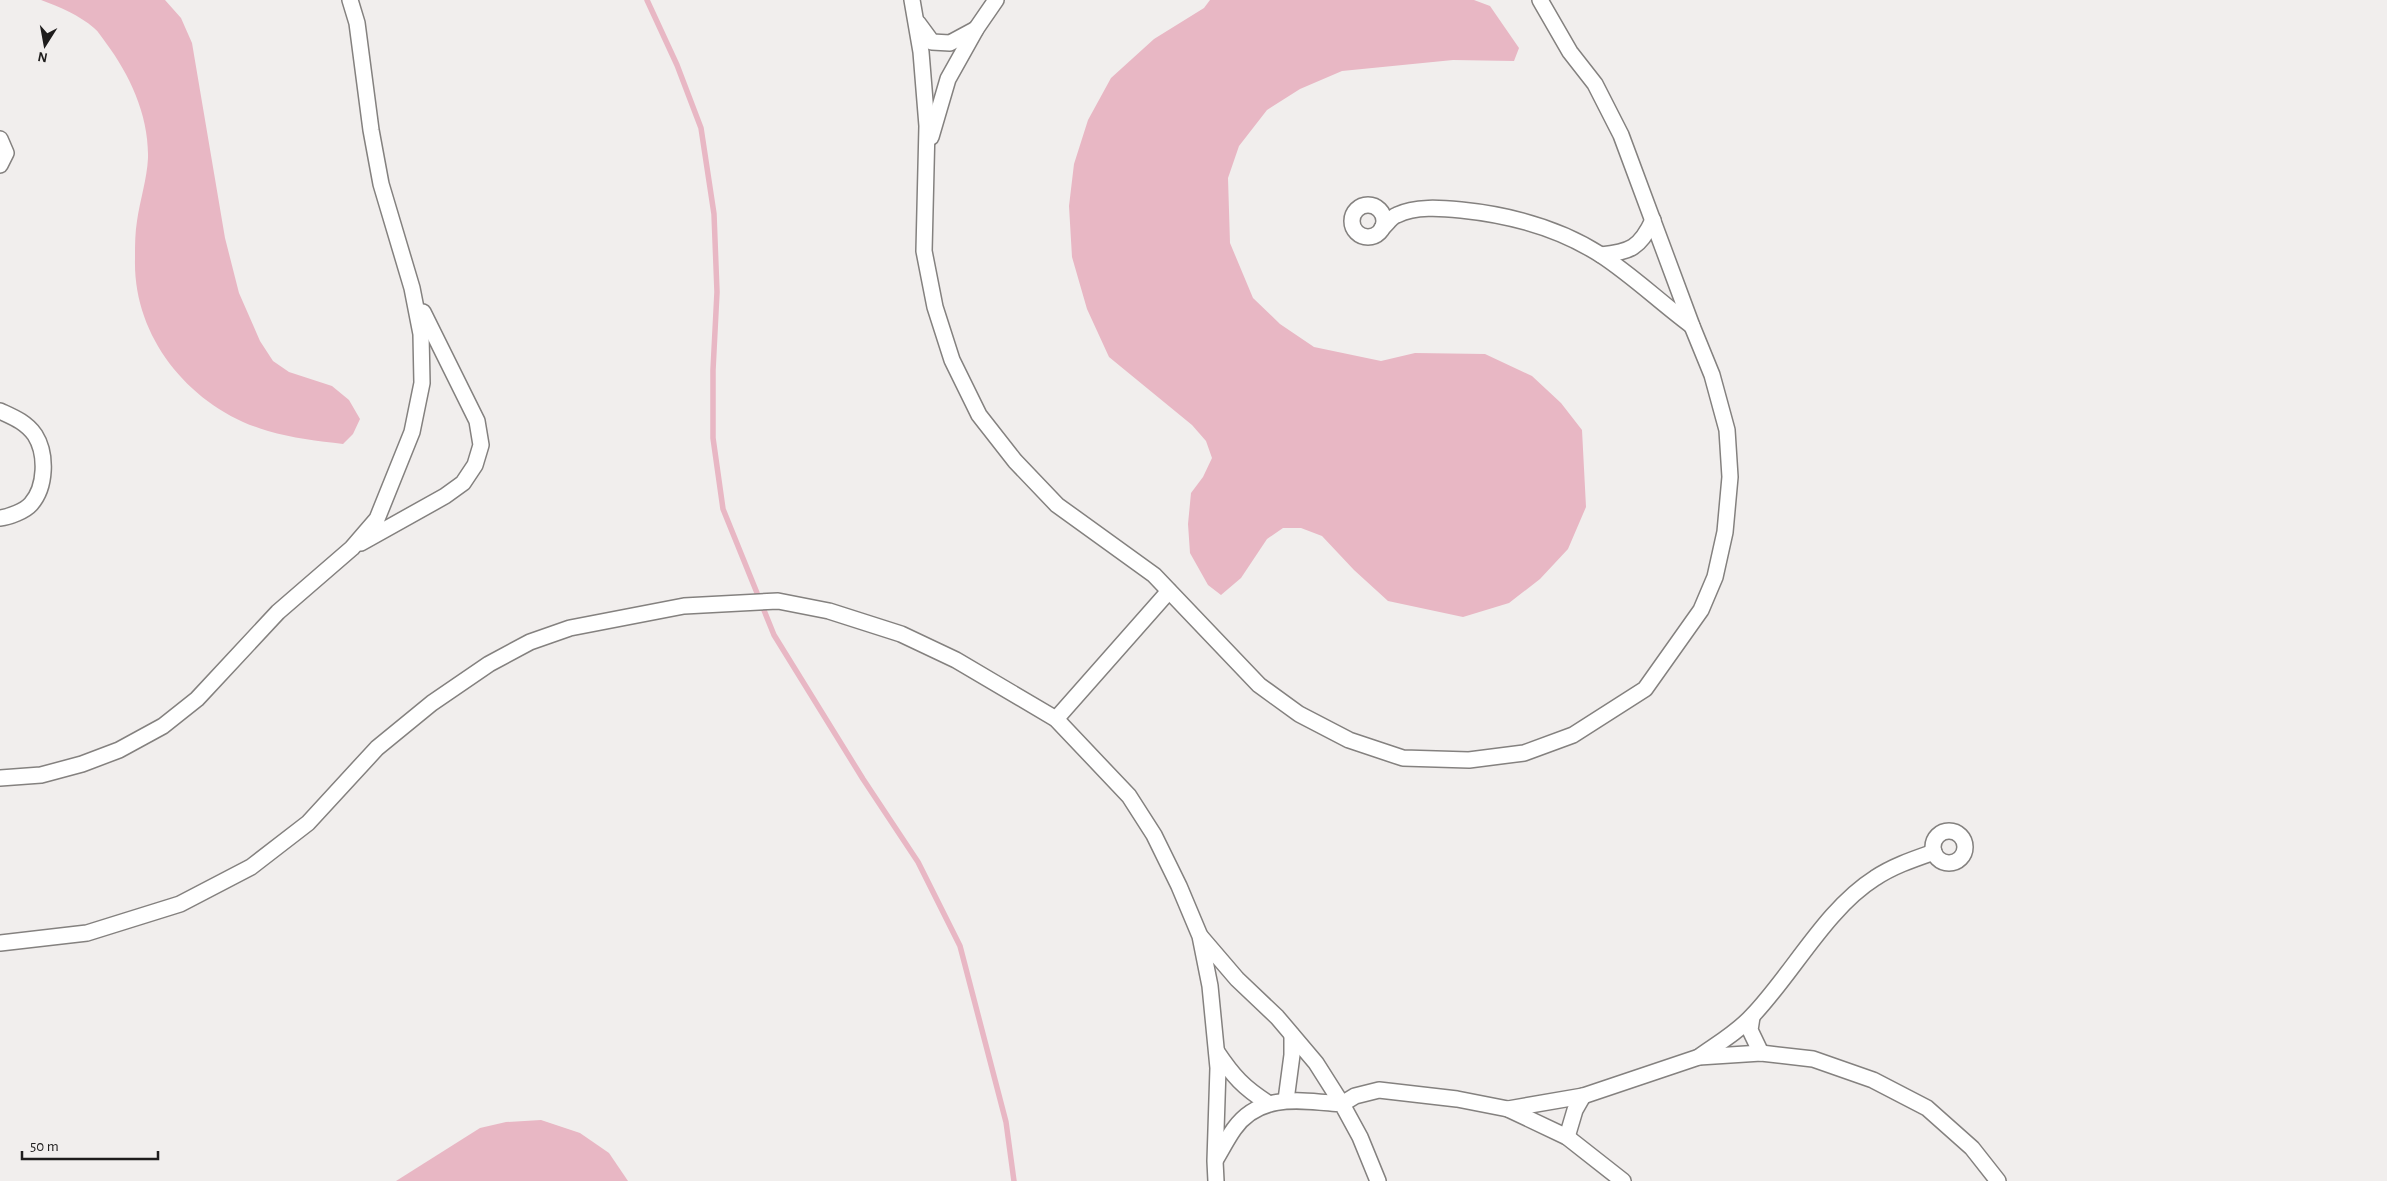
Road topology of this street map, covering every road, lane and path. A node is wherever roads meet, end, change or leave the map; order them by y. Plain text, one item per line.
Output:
1 (350, 0) edge
2 (912, 0) edge
3 (996, 0) edge
4 (1540, 0) edge
5 (915, 20) junction
6 (976, 29) junction
7 (0, 139) edge
8 (926, 150) junction
9 (0, 165) edge
10 (1375, 206) junction
11 (1395, 215) junction
12 (1653, 220) junction
13 (1382, 228) junction
14 (1601, 255) junction
15 (412, 288) junction
16 (1692, 326) junction
17 (0, 411) edge
18 (0, 518) edge
19 (352, 548) junction
20 (1169, 591) junction
21 (1056, 719) junction
22 (0, 778) edge
23 (1934, 852) dead end
24 (1200, 936) junction
25 (0, 943) edge
26 (1752, 1017) junction
27 (1292, 1036) junction
28 (1217, 1052) junction
29 (1761, 1053) junction
30 (1698, 1057) junction
31 (1583, 1096) junction
32 (1286, 1100) junction
33 (1268, 1104) junction
34 (1342, 1104) junction
35 (1508, 1109) junction
36 (1567, 1138) junction
37 (1214, 1161) junction
38 (1216, 1181) edge
39 (1378, 1181) edge
40 (1623, 1181) edge
41 (1998, 1181) edge

1 - 15 street
2 - 5 street
3 - 6 street
4 - 12 street
5 - 6 street
5 - 8 street
6 - 8 street
7 - 9 street
8 - 20 street
10 - 11 street
10 - 13 street
10 - 13 street
11 - 13 street
11 - 14 street
12 - 14 street
12 - 16 street
14 - 16 street
15 - 19 street
15 - 19 street
16 - 20 street
17 - 18 street
19 - 22 street
20 - 21 street
21 - 24 street
21 - 25 street
23 - 26 street
24 - 27 street
24 - 28 street
26 - 29 street
26 - 30 street
27 - 32 street
27 - 34 street
28 - 33 street
28 - 37 street
29 - 30 street
29 - 41 street
30 - 31 street
31 - 35 street
31 - 36 street
32 - 33 street
32 - 34 street
33 - 37 street
34 - 35 street
34 - 39 street
35 - 36 street
36 - 40 street
37 - 38 street

